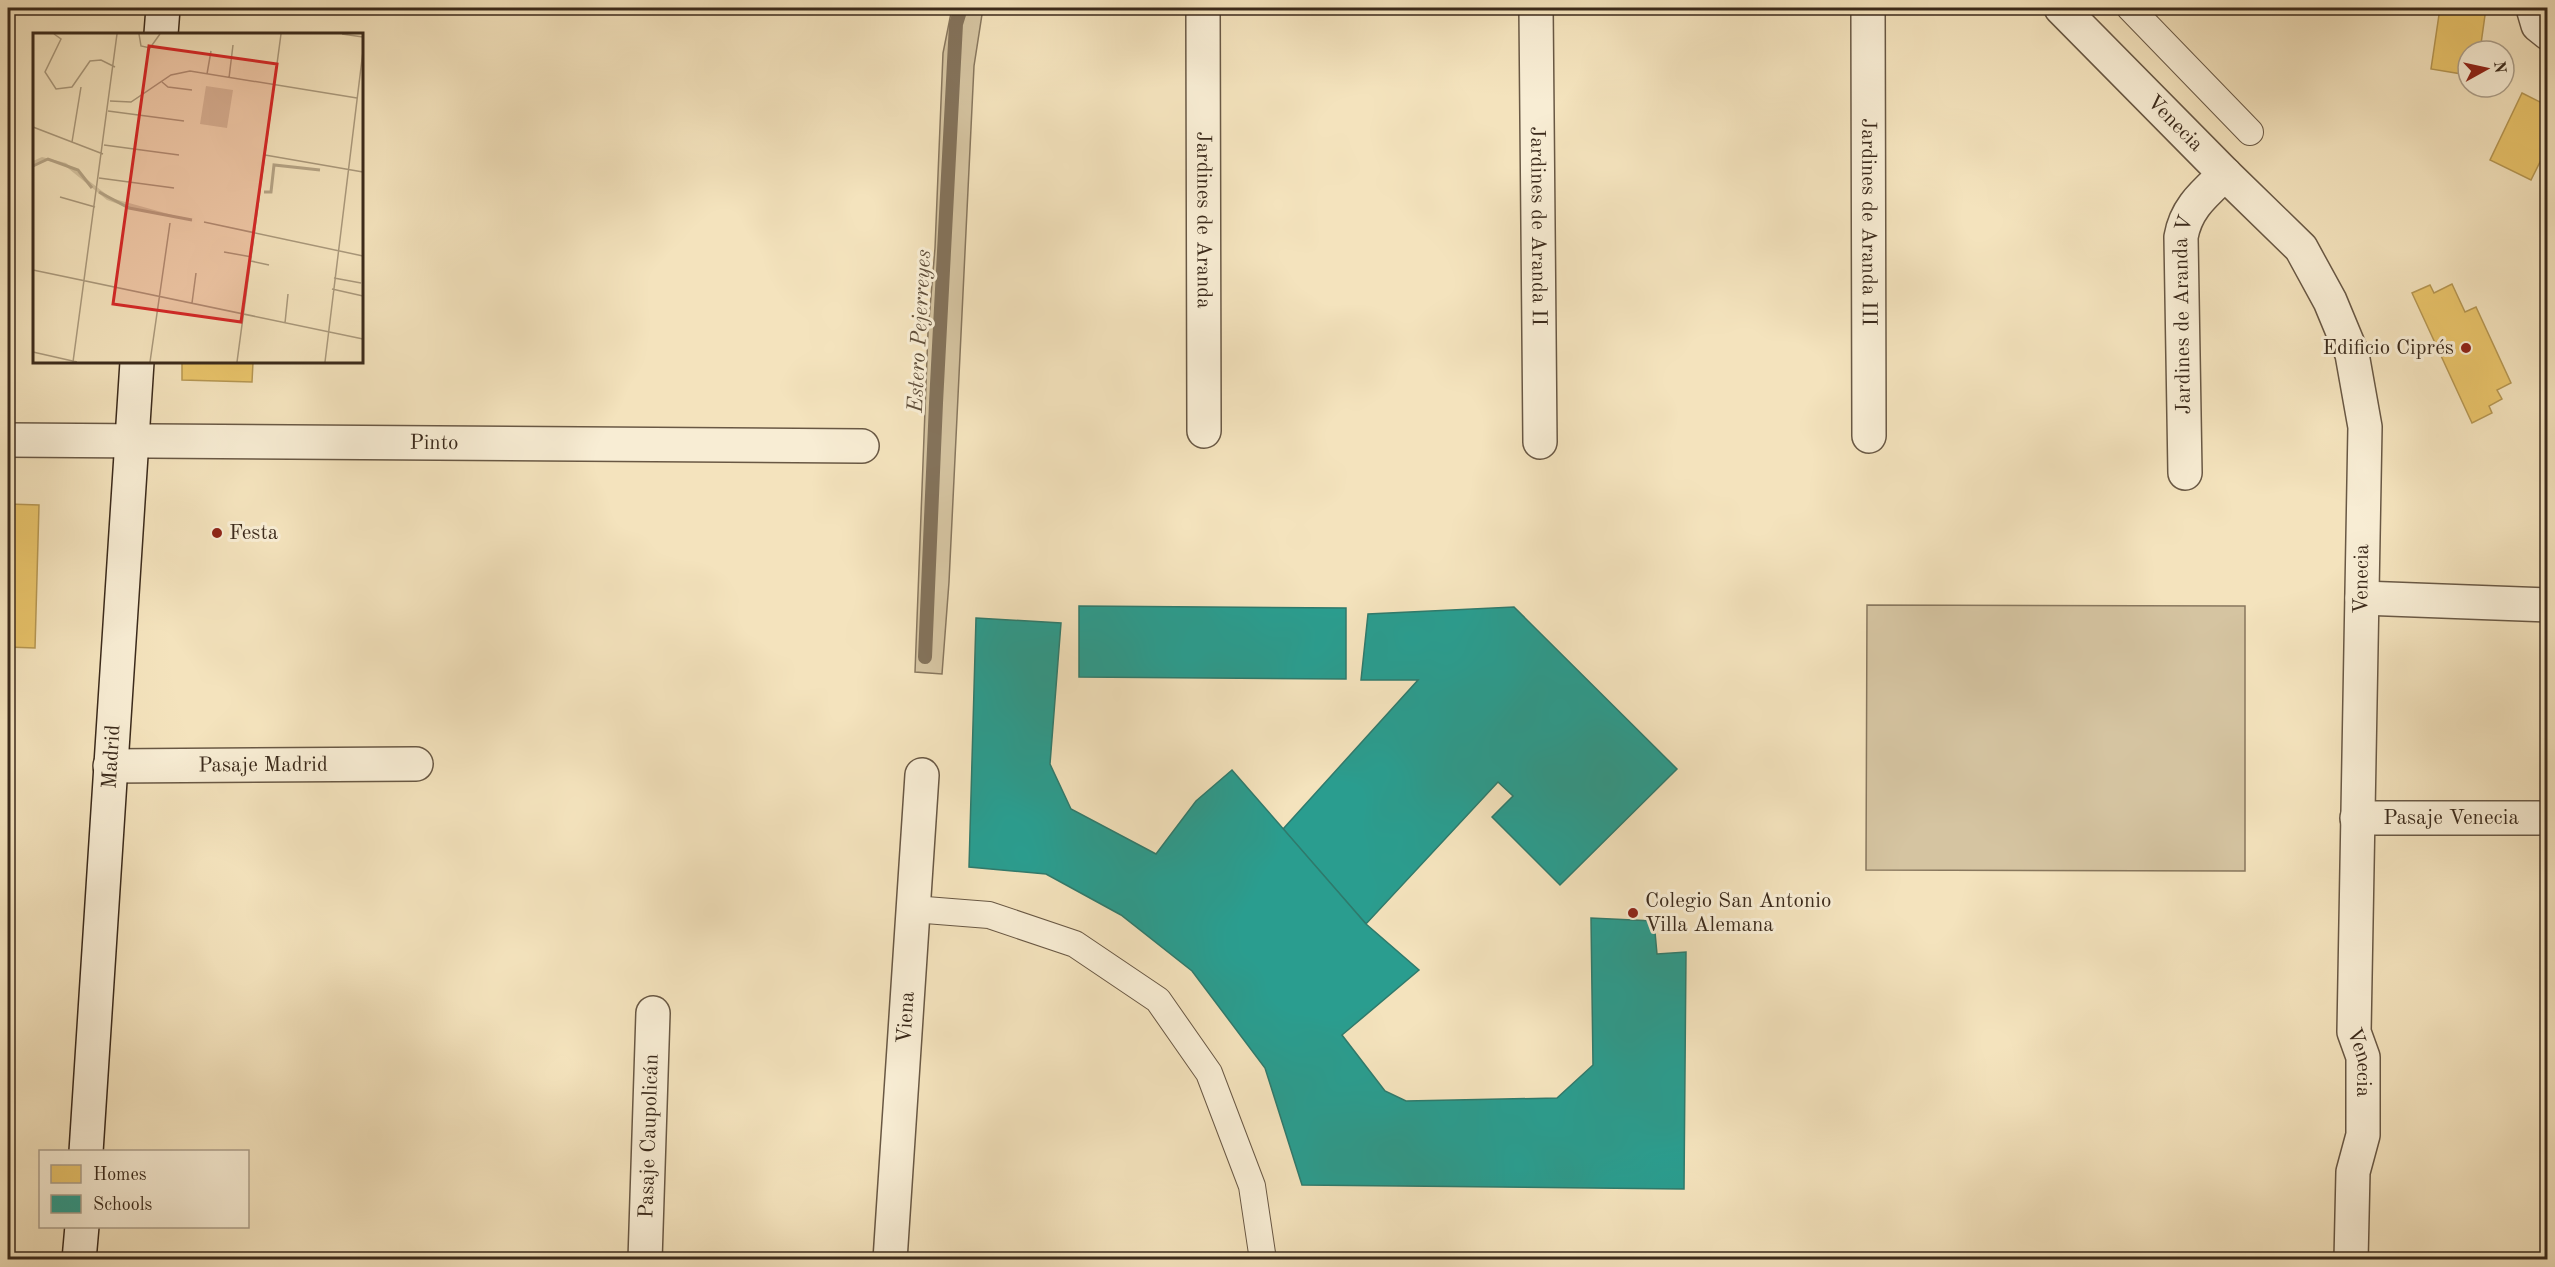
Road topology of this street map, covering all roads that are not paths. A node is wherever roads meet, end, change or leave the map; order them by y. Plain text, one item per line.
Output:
1 (163, 8) edge
2 (1203, 8) edge
3 (1536, 8) edge
4 (1868, 8) edge
5 (2061, 8) edge
6 (2130, 8) edge
7 (2533, 8) edge
8 (161, 33) edge
9 (2547, 33) edge
10 (2250, 132) dead end
11 (2225, 174) junction
12 (137, 363) edge
13 (1204, 431) dead end
14 (1869, 436) dead end
15 (8, 440) edge
16 (131, 440) junction
17 (1540, 442) dead end
18 (862, 446) dead end
19 (2185, 473) dead end
20 (2362, 598) junction
21 (2547, 605) edge
22 (416, 764) dead end
23 (110, 766) junction
24 (922, 775) dead end
25 (2356, 818) junction
26 (2547, 818) edge
27 (913, 909) junction
28 (653, 1013) dead end
29 (86, 1150) edge
30 (82, 1228) edge
31 (79, 1260) edge
32 (645, 1260) edge
33 (890, 1260) edge
34 (1263, 1260) edge
35 (2351, 1260) edge

1 - 8 street
2 - 13 street, Jardines de Aranda
3 - 17 street, Jardines de Aranda II
4 - 14 street, Jardines de Aranda III
5 - 11 street, Venecia
6 - 10 lane
7 - 9 street
11 - 19 street, Jardines de Aranda V
11 - 20 street, Venecia
12 - 16 street, Madrid
15 - 16 street, Pinto
16 - 18 street, Pinto
16 - 23 street, Madrid
20 - 21 street
20 - 25 street, Venecia
22 - 23 street, Pasaje Madrid
23 - 29 street, Madrid
24 - 27 street, Viena
25 - 26 street, Pasaje Venecia
25 - 35 street, Venecia
27 - 33 street, Viena
27 - 34 lane
28 - 32 street, Pasaje Caupolicán
30 - 31 street

